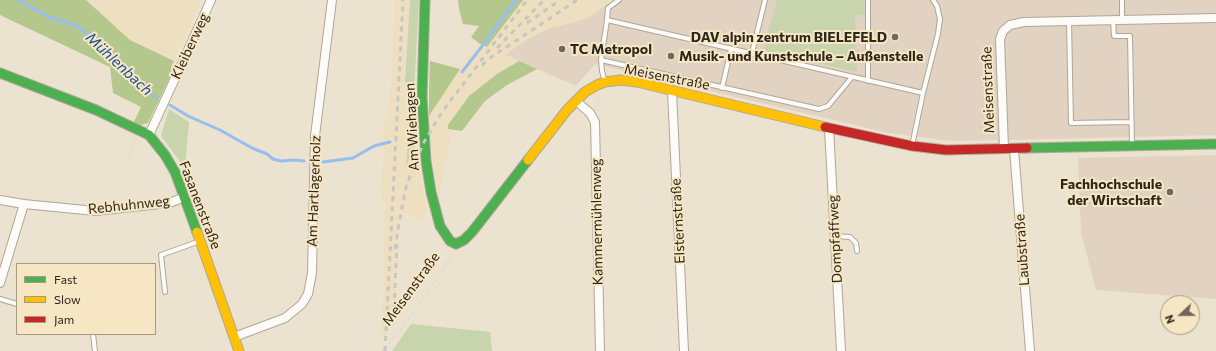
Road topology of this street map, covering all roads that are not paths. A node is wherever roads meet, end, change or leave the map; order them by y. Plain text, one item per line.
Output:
1 (211, 0) edge
2 (332, 0) edge
3 (425, 0) edge
4 (619, 0) edge
5 (765, 0) edge
6 (868, 0) edge
7 (933, 0) edge
8 (1122, 0) edge
9 (1215, 18) edge
10 (607, 20) junction
11 (1114, 20) junction
12 (1122, 20) junction
13 (1068, 21) junction
14 (731, 48) junction
15 (752, 53) junction
16 (601, 60) junction
17 (0, 73) edge
18 (852, 77) junction
19 (868, 81) junction
20 (601, 84) junction
21 (722, 88) junction
22 (672, 91) junction
23 (923, 93) junction
24 (576, 101) junction
25 (1132, 122) junction
26 (829, 128) junction
27 (149, 135) junction
28 (1216, 144) edge
29 (912, 146) junction
30 (1132, 146) junction
31 (1004, 149) junction
32 (1014, 149) junction
33 (185, 197) junction
34 (0, 200) edge
35 (24, 204) junction
36 (835, 236) junction
37 (200, 241) junction
38 (456, 244) joint
39 (857, 251) dead end
40 (0, 283) edge
41 (165, 292) dead end
42 (0, 299) edge
43 (16, 304) edge
44 (93, 335) edge
45 (234, 337) junction
46 (95, 351) edge
47 (239, 351) edge
48 (600, 351) edge
49 (684, 351) edge
50 (841, 351) edge
51 (1030, 351) edge

1 - 27 street, Kleiberweg
2 - 45 street, Am Hartlagerholz
3 - 38 street, Am Wiehagen
4 - 10 lane
5 - 15 lane
6 - 19 lane
7 - 23 lane
8 - 12 lane
9 - 12 street, Meisenstraße
10 - 14 lane
10 - 16 lane
11 - 12 street, Meisenstraße
11 - 13 street, Meisenstraße
11 - 25 lane
13 - 25 lane
13 - 31 street, Meisenstraße
14 - 15 lane
14 - 21 lane
15 - 18 lane
16 - 20 lane
16 - 21 lane
17 - 27 street, Fasanenstraße
18 - 19 lane
18 - 21 lane
19 - 23 lane
20 - 22 street, Meisenstraße
20 - 24 street, Meisenstraße
22 - 26 street, Meisenstraße
22 - 49 street, Elsternstraße
23 - 29 lane
24 - 38 street, Meisenstraße
24 - 48 street, Kammermühlenweg
25 - 30 lane
26 - 29 street, Meisenstraße
26 - 36 street, Dompfaffweg
27 - 33 street, Fasanenstraße
28 - 30 street, Meisenstraße
29 - 31 street, Meisenstraße
30 - 32 street, Meisenstraße
31 - 32 street, Meisenstraße
32 - 51 street, Laubstraße
33 - 35 street, Rebhuhnweg
33 - 37 street, Fasanenstraße
34 - 35 street, Rebhuhnweg
35 - 40 street
36 - 39 lane
36 - 50 street, Dompfaffweg
37 - 41 lane
37 - 45 street, Fasanenstraße
42 - 43 lane
44 - 46 lane
45 - 47 street, Fasanenstraße

